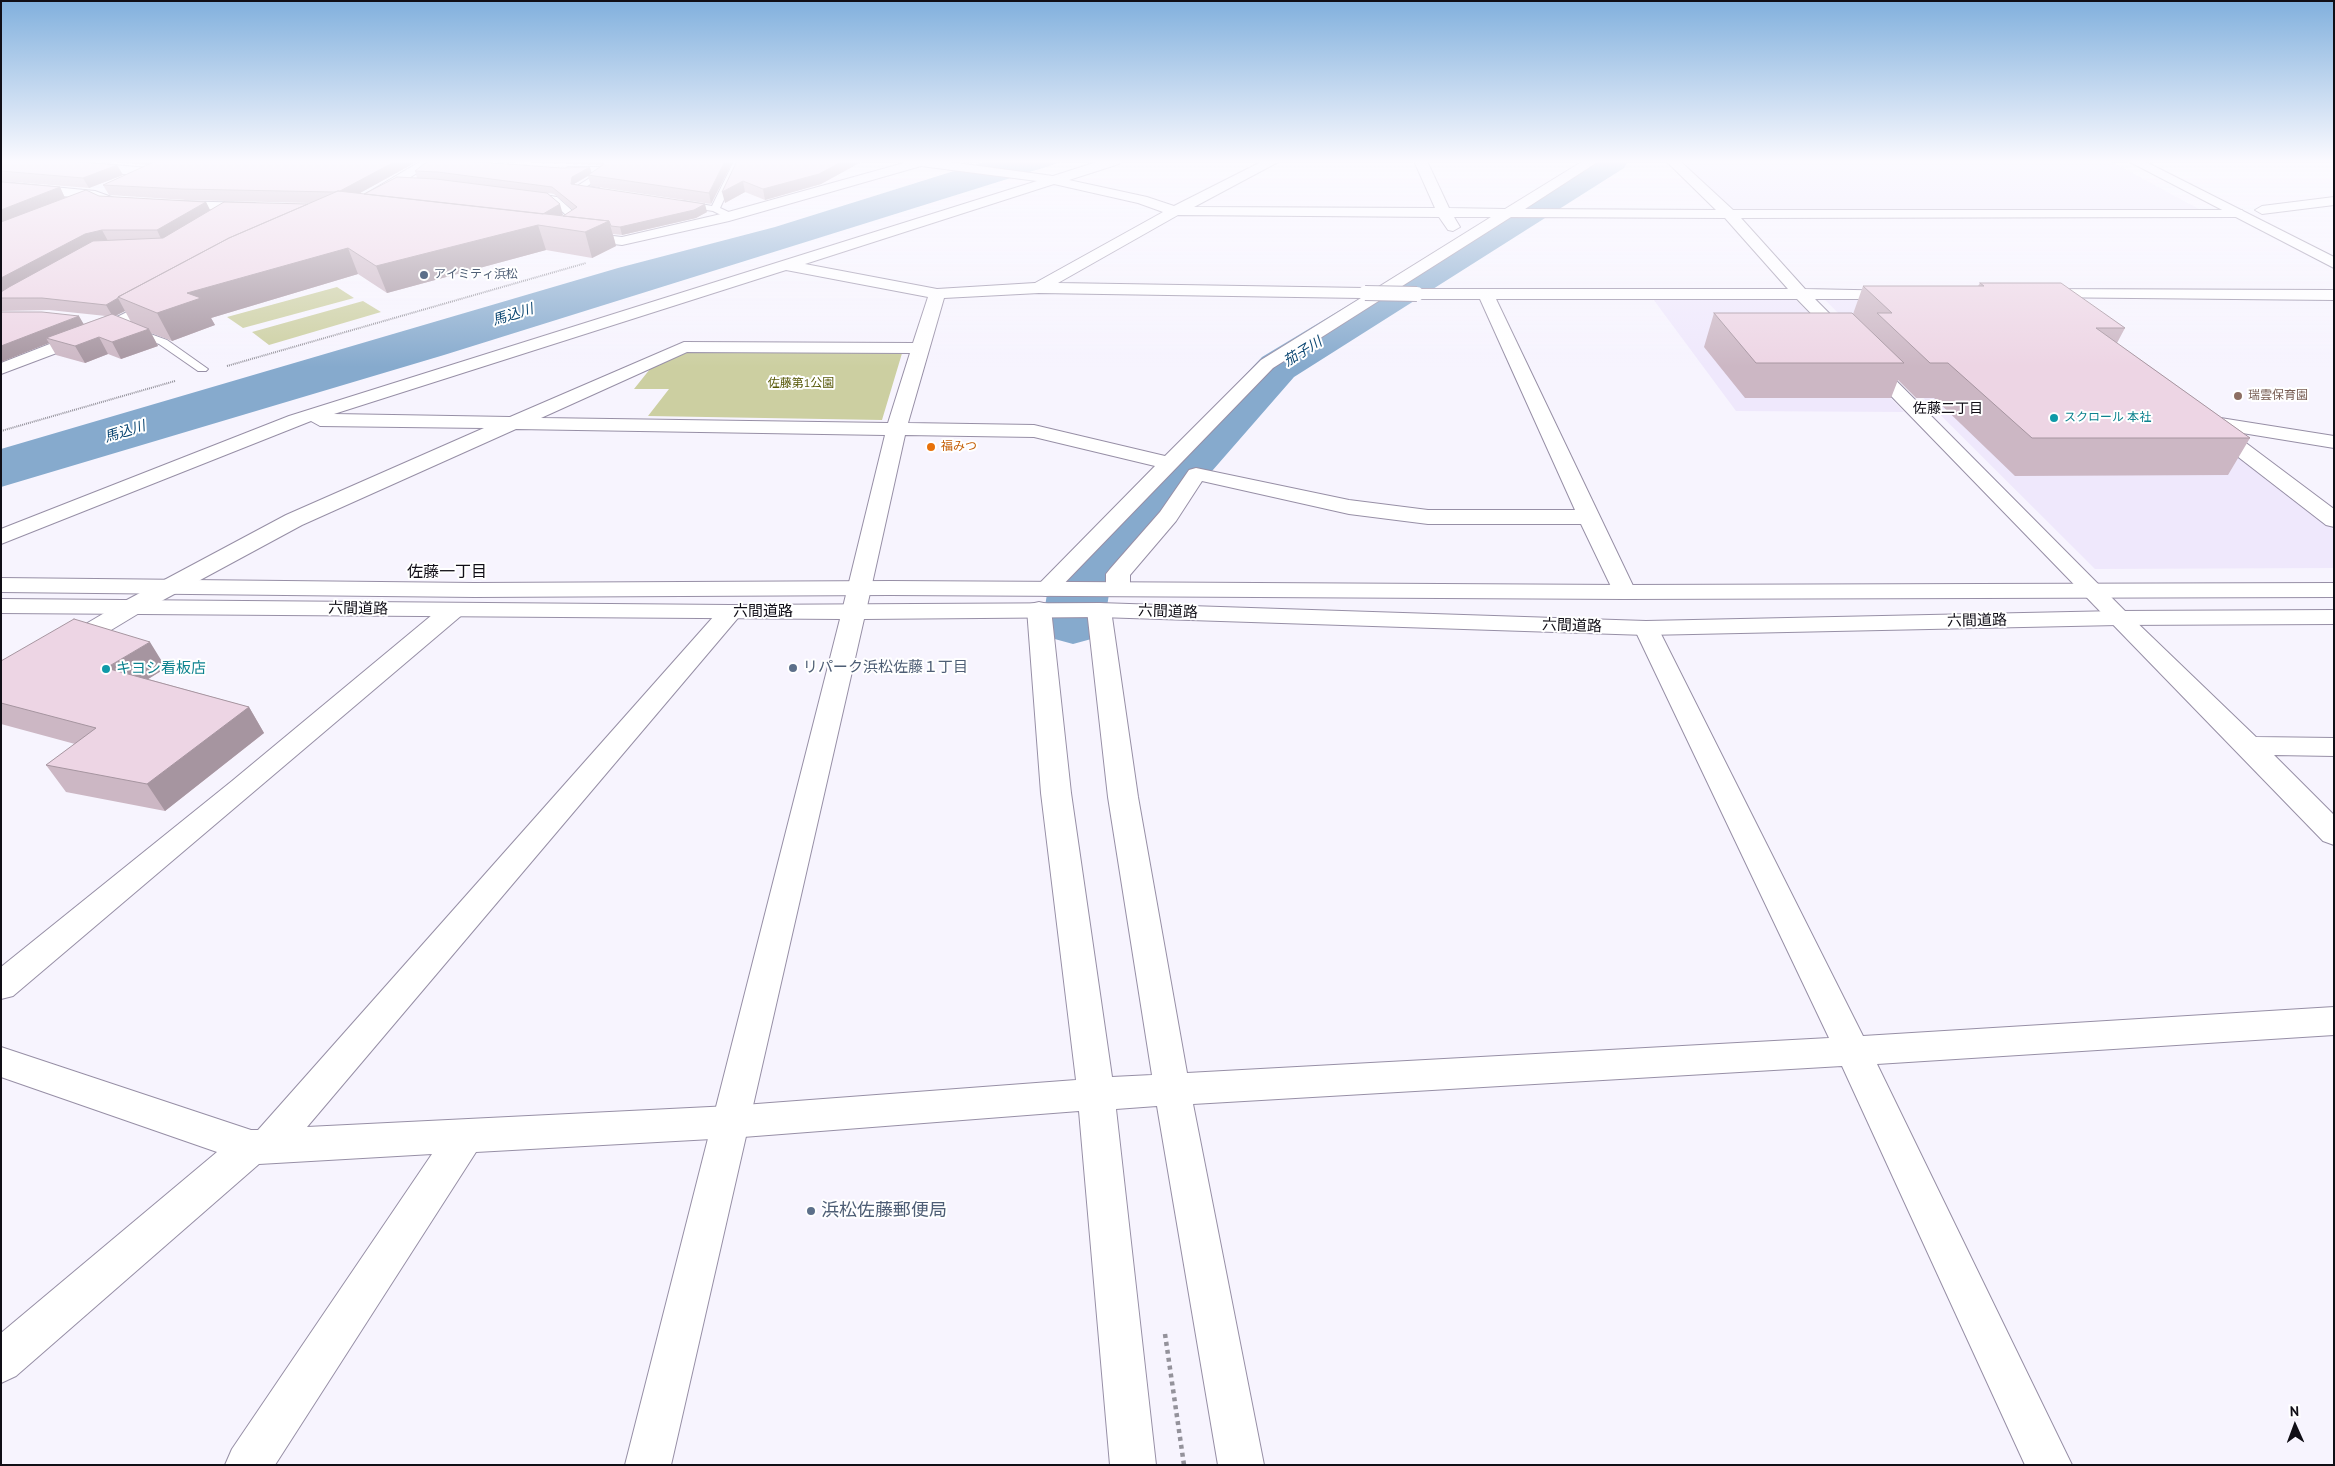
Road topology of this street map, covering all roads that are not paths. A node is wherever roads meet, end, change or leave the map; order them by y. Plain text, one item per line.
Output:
1 (547, 229) edge
2 (672, 229) edge
3 (894, 229) edge
4 (1142, 229) edge
5 (1455, 229) edge
6 (1482, 229) edge
7 (1743, 229) edge
8 (2269, 229) edge
9 (2300, 229) edge
10 (543, 232) joint
11 (1462, 241) junction
12 (2334, 247) edge
13 (2334, 263) edge
14 (785, 265) junction
15 (1039, 288) junction
16 (172, 293) edge
17 (937, 294) junction
18 (1486, 294) junction
19 (1801, 294) junction
20 (1917, 294) edge
21 (2334, 295) edge
22 (2057, 311) edge
23 (78, 320) edge
24 (117, 324) junction
25 (920, 348) junction
26 (1, 369) edge
27 (202, 369) dead end
28 (296, 420) junction
29 (516, 423) junction
30 (896, 429) junction
31 (2334, 442) edge
32 (1168, 463) junction
33 (1589, 517) junction
34 (2334, 520) edge
35 (1, 537) edge
36 (1, 585) edge
37 (168, 587) junction
38 (2091, 590) junction
39 (2334, 590) edge
40 (1624, 592) junction
41 (1110, 596) junction
42 (1042, 599) junction
43 (856, 600) junction
44 (1, 606) edge
45 (132, 607) junction
46 (453, 610) junction
47 (731, 612) junction
48 (2334, 617) edge
49 (2118, 618) junction
50 (1646, 628) junction
51 (1, 685) edge
52 (2250, 746) junction
53 (2334, 747) edge
54 (2334, 834) edge
55 (1, 986) edge
56 (2334, 1021) edge
57 (1853, 1051) junction
58 (1, 1062) edge
59 (1172, 1089) junction
60 (1096, 1094) junction
61 (730, 1122) junction
62 (466, 1136) junction
63 (260, 1146) junction
64 (1, 1361) edge
65 (248, 1465) edge
66 (648, 1465) edge
67 (1133, 1465) edge
68 (1240, 1465) edge
69 (2049, 1465) edge

1 - 10 lane
2 - 10 street
3 - 14 street
4 - 15 street
5 - 11 street
6 - 11 street
7 - 19 street
8 - 13 street
9 - 12 street
11 - 32 street
14 - 17 street
14 - 28 street
15 - 17 street
15 - 18 street, bridge
16 - 24 street
17 - 25 street
18 - 19 street
18 - 33 street
19 - 20 street
19 - 38 street
21 - 22 street
23 - 24 street
24 - 26 street
24 - 27 lane
25 - 29 street
25 - 30 street
28 - 29 street
28 - 35 street
29 - 30 street
29 - 37 street
30 - 32 street
30 - 43 street
31 - 34 street
32 - 42 street
33 - 40 street
33 - 41 street
36 - 37 street, 六間道路
37 - 43 street, 六間道路
37 - 45 street
38 - 39 street, 六間道路
38 - 40 street, 六間道路
38 - 49 street
40 - 41 street, 六間道路
41 - 42 street, 六間道路
41 - 50 street, 六間道路
41 - 59 street
42 - 43 street, 六間道路
42 - 60 street
43 - 47 street, 六間道路
43 - 61 street
44 - 45 street, 六間道路
45 - 46 street, 六間道路
45 - 51 street
46 - 47 street, 六間道路
46 - 55 street
47 - 63 street
48 - 49 street, 六間道路
49 - 50 street, 六間道路
49 - 52 street
50 - 57 street
52 - 53 street
52 - 54 street
56 - 57 street
57 - 59 street
57 - 69 street
58 - 63 street
59 - 60 street
59 - 68 street
60 - 61 street
60 - 67 street
61 - 62 street
61 - 66 street
62 - 63 street
62 - 65 street
63 - 64 street

